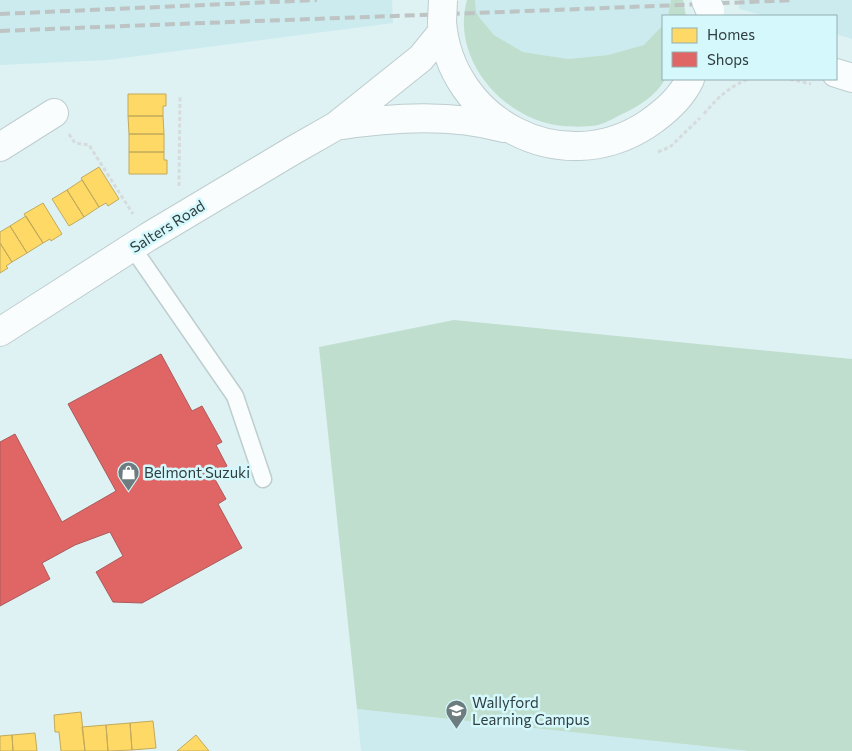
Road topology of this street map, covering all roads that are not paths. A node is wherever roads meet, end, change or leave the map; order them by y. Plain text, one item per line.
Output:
1 (442, 11) edge
2 (837, 73) edge
3 (852, 78) edge
4 (692, 82) edge
5 (54, 113) road end
6 (336, 126) junction
7 (511, 130) junction
8 (0, 147) edge
9 (140, 242) junction
10 (0, 332) edge
11 (263, 479) dead end

1 - 6 main road, Salters Road
1 - 7 main road
2 - 3 main road
4 - 7 main road
5 - 8 main road
6 - 7 main road, Salters Road
6 - 9 main road, Salters Road
9 - 10 main road, Salters Road
9 - 11 lane

